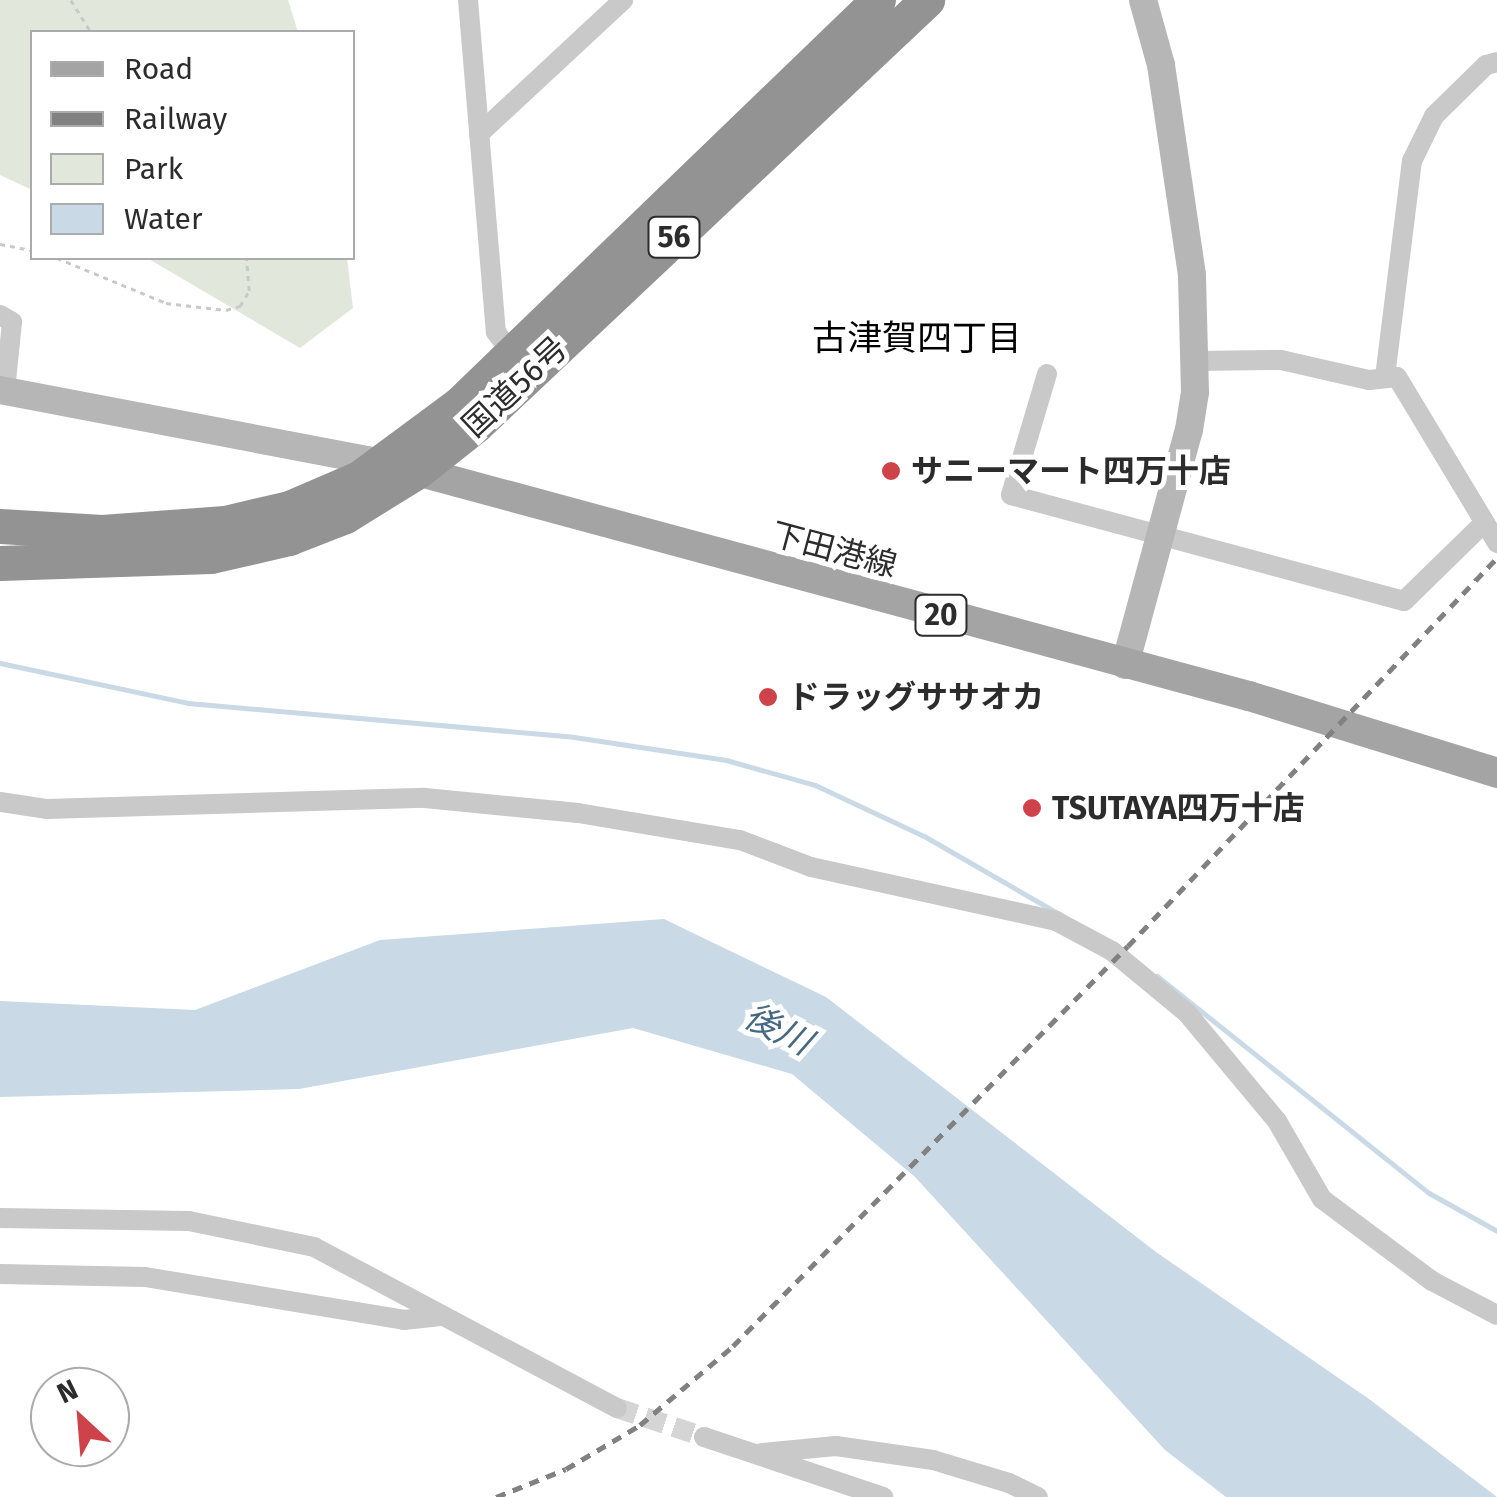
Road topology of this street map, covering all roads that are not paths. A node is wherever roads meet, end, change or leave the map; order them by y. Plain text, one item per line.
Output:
1 (468, 0) edge
2 (624, 0) edge
3 (878, 0) edge
4 (927, 0) edge
5 (1143, 0) edge
6 (1497, 62) edge
7 (479, 134) junction
8 (0, 315) edge
9 (510, 351) junction
10 (1195, 360) junction
11 (1047, 374) dead end
12 (1386, 377) junction
13 (3, 390) edge
14 (401, 467) junction
15 (1482, 524) junction
16 (0, 526) edge
17 (1159, 538) junction
18 (1497, 543) edge
19 (0, 563) edge
20 (1125, 665) junction
21 (1497, 773) edge
22 (0, 802) edge
23 (0, 1218) edge
24 (0, 1274) edge
25 (443, 1316) junction
26 (1497, 1316) edge
27 (617, 1408) tunnel mouth
28 (704, 1437) tunnel mouth
29 (762, 1453) junction
30 (883, 1497) edge
31 (1038, 1497) edge

1 - 7 street
2 - 7 street
3 - 9 highway, 国道56号 / 56
4 - 14 highway, 国道56号 / 56
5 - 10 street
6 - 12 street
7 - 9 street
8 - 13 street
9 - 14 highway, 国道56号 / 56
10 - 12 street
10 - 17 street
11 - 17 street
12 - 15 street
13 - 14 street
14 - 16 highway, 国道56号 / 56
14 - 19 highway, 国道56号 / 56
14 - 20 main road, 下田港線 / 20
15 - 17 street
15 - 18 street
17 - 20 street
20 - 21 main road, 下田港線 / 20
22 - 26 street
23 - 25 street
24 - 25 street
25 - 27 street
28 - 29 street
29 - 30 street
29 - 31 street

